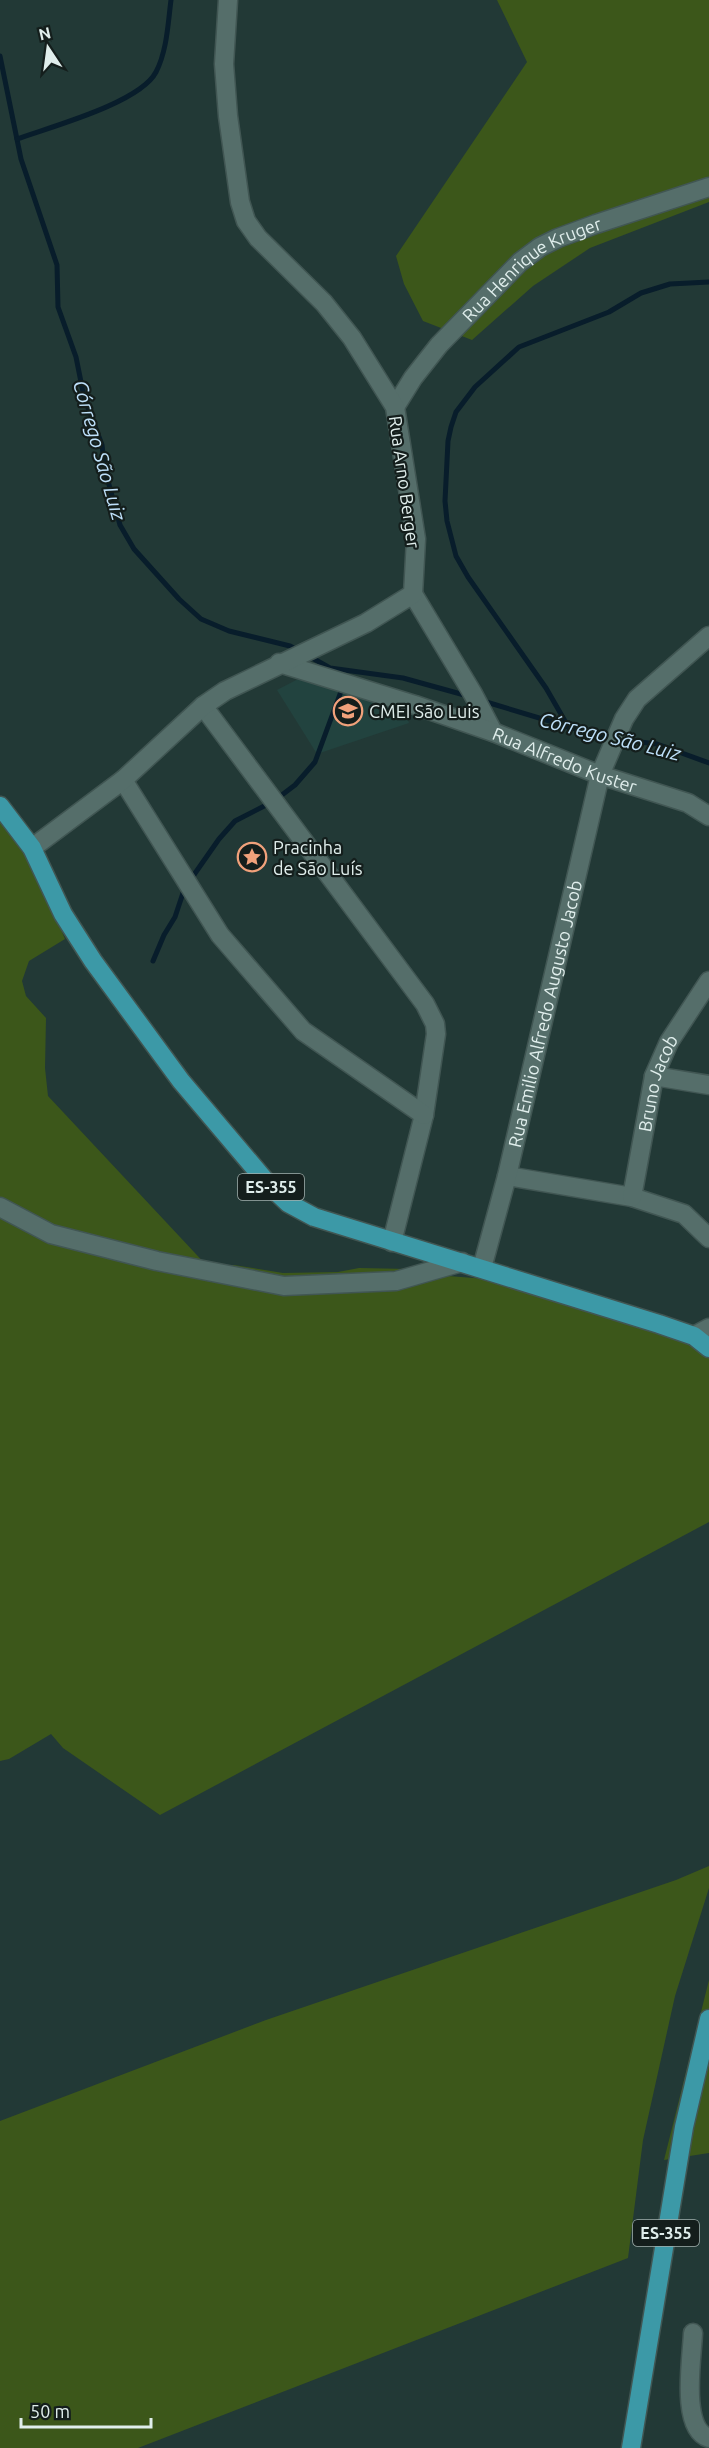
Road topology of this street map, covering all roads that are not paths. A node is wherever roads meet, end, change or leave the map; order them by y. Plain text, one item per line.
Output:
1 (228, 0) edge
2 (709, 187) edge
3 (395, 407) junction
4 (413, 594) junction
5 (709, 636) edge
6 (279, 663) junction
7 (203, 706) junction
8 (493, 732) junction
9 (604, 767) junction
10 (123, 780) junction
11 (0, 806) edge
12 (709, 816) edge
13 (32, 848) junction
14 (709, 981) edge
15 (654, 1076) junction
16 (709, 1085) edge
17 (424, 1114) junction
18 (507, 1176) junction
19 (632, 1197) junction
20 (0, 1207) edge
21 (709, 1239) edge
22 (392, 1242) junction
23 (462, 1262) junction
24 (482, 1268) junction
25 (701, 1332) edge
26 (709, 1348) edge
27 (709, 2019) edge
28 (693, 2333) dead end
29 (709, 2438) edge
30 (631, 2448) edge

1 - 3 street, Rua Arno Berger
2 - 3 street, Rua Henrique Kruger
3 - 4 street, Rua Arno Berger
4 - 6 street
4 - 8 street
5 - 9 street, Rua Emilio Alfredo Augusto Jacob
6 - 7 street
6 - 8 street, Rua Alfredo Kuster
7 - 10 street
7 - 17 street
8 - 9 street, Rua Alfredo Kuster
9 - 12 street, Rua Alfredo Kuster
9 - 18 street, Rua Emilio Alfredo Augusto Jacob
10 - 13 street
10 - 17 street
11 - 13 main road, ES-355
13 - 22 main road, ES-355
14 - 15 street, Bruno Jacob
15 - 16 street
15 - 19 street, Bruno Jacob
17 - 22 street
18 - 19 street
18 - 24 street, Rua Emilio Alfredo Augusto Jacob
19 - 21 street
20 - 23 street
22 - 23 main road, ES-355
23 - 24 main road, ES-355
24 - 25 main road, ES-355
25 - 26 main road, ES-355
27 - 30 main road, ES-355
28 - 29 street

